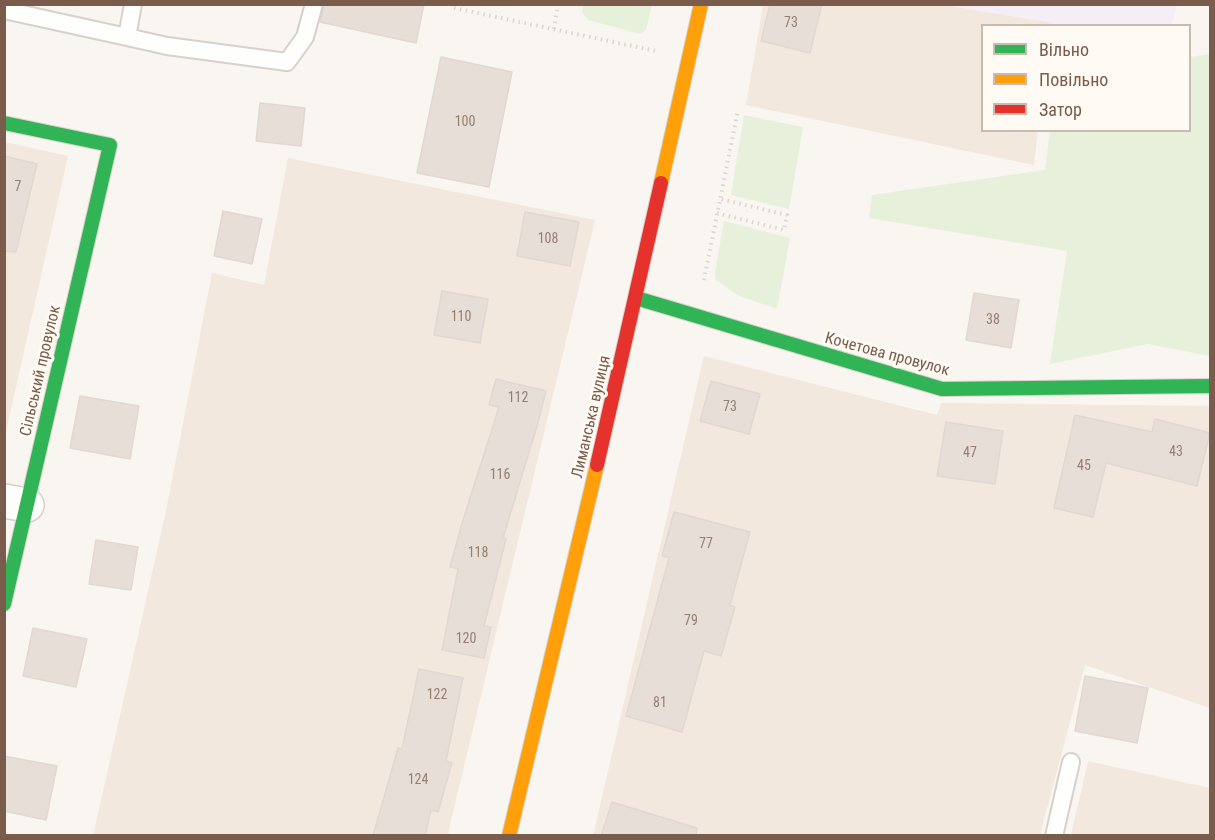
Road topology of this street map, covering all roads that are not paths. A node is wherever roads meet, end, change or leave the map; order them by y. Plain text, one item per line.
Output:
1 (133, 4) edge
2 (314, 4) edge
3 (701, 4) edge
4 (4, 10) edge
5 (127, 37) junction
6 (4, 123) edge
7 (636, 298) junction
8 (1210, 386) edge
9 (16, 503) edge
10 (4, 604) edge
11 (1071, 762) dead end
12 (509, 836) edge
13 (1054, 836) edge

1 - 5 lane
2 - 5 lane
3 - 7 street, Лиманська вулиця
4 - 5 lane
6 - 9 street, Сільський провулок
7 - 8 street, Кочетова провулок
7 - 12 street, Лиманська вулиця
9 - 10 street, Сільський провулок
11 - 13 lane

